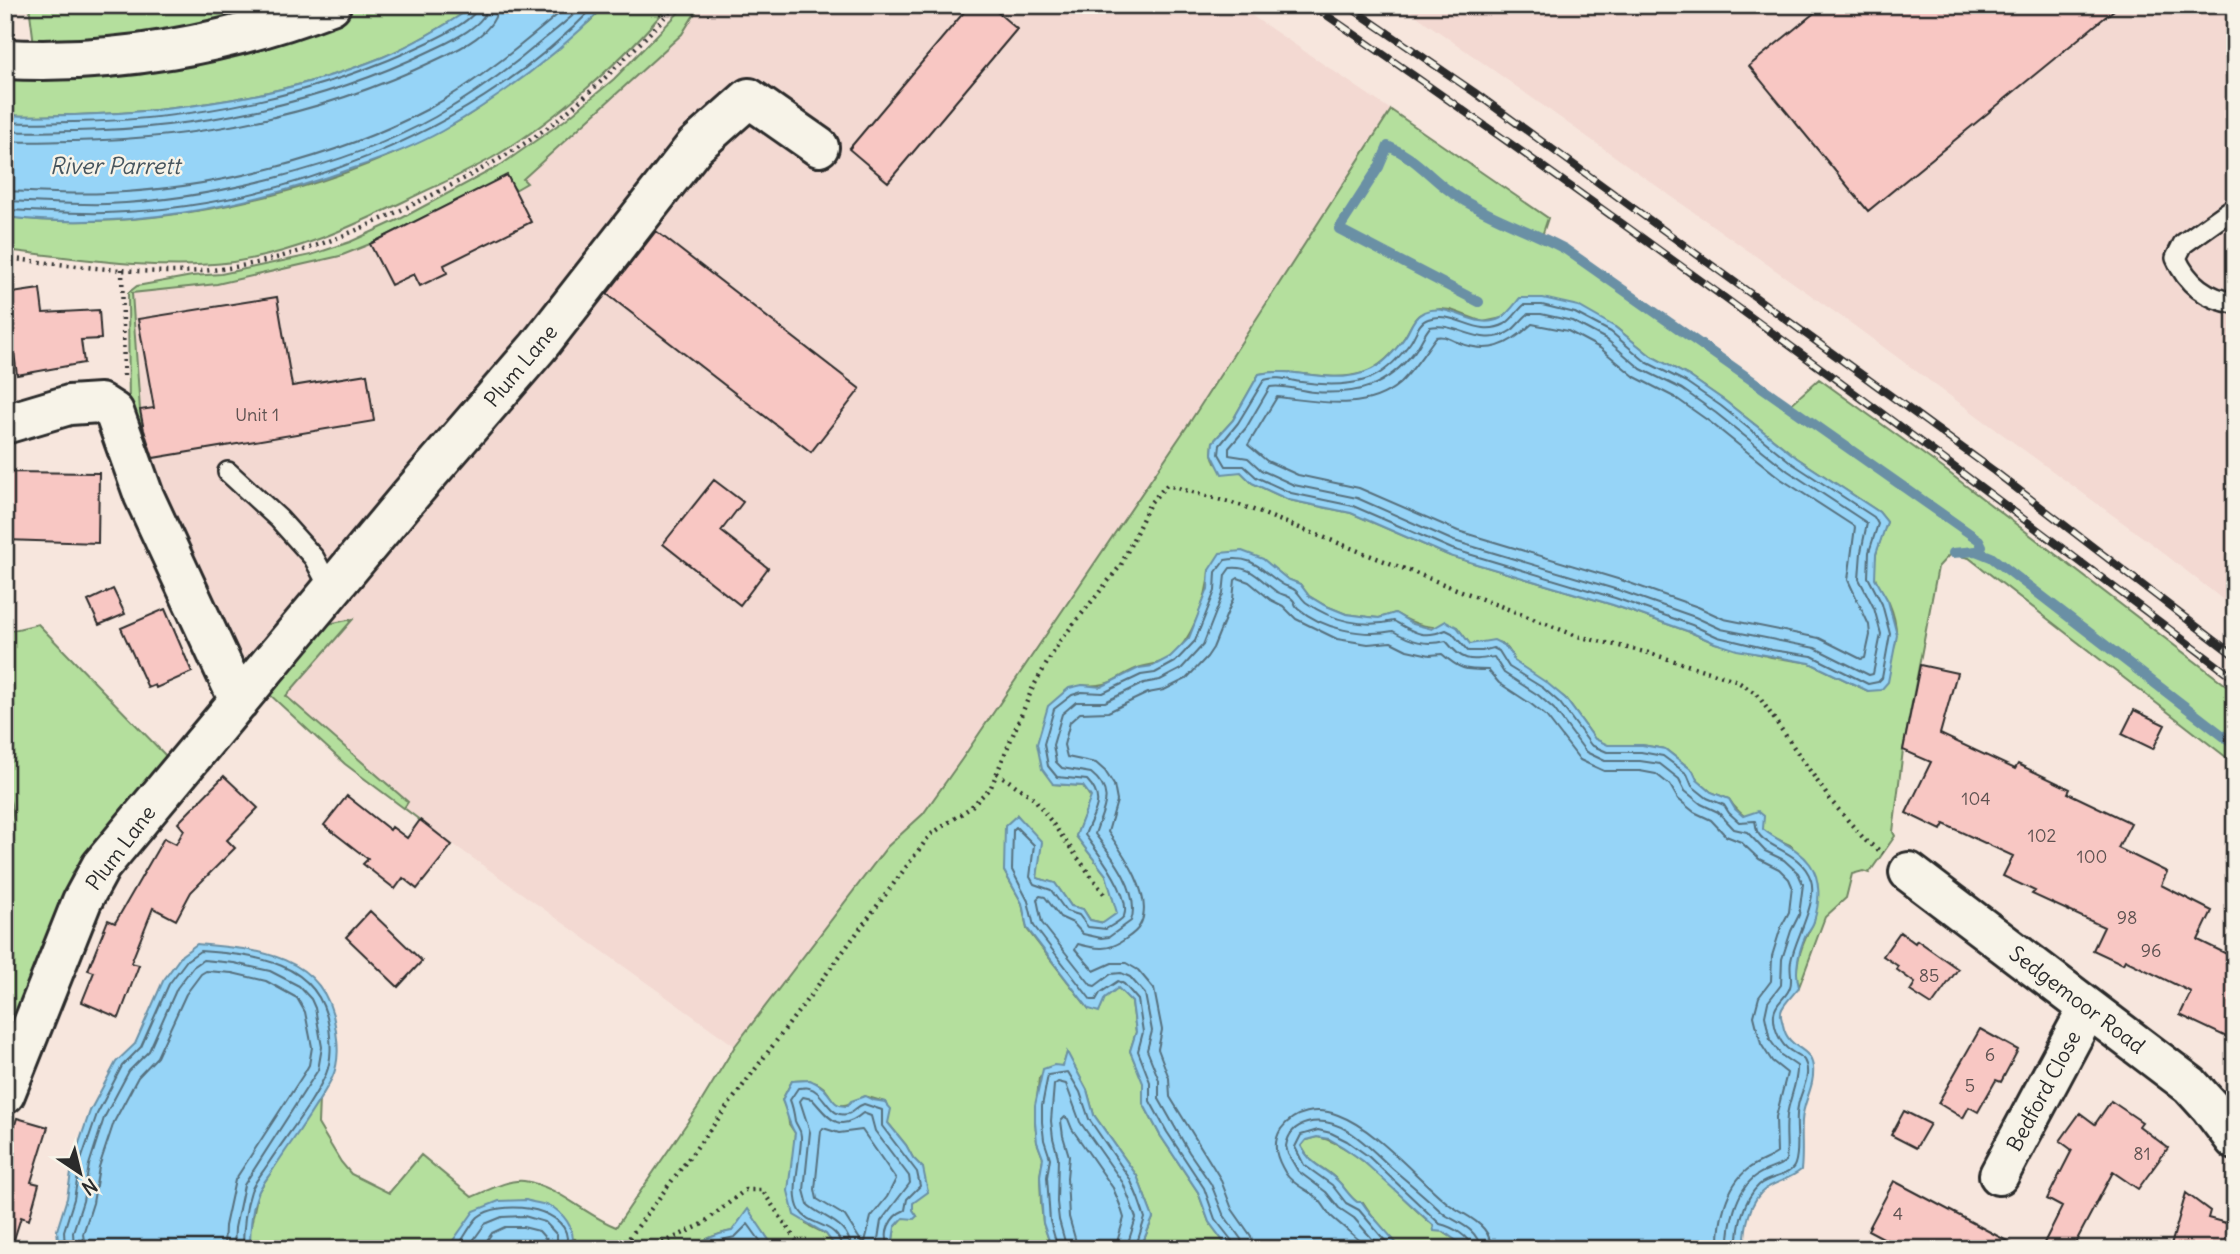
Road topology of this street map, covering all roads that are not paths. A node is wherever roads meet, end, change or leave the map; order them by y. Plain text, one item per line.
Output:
1 (331, 5) edge
2 (5, 59) edge
3 (819, 147) dead end
4 (2235, 207) edge
5 (2235, 303) edge
6 (5, 424) edge
7 (228, 472) dead end
8 (331, 590) junction
9 (239, 701) junction
10 (1909, 872) road end
11 (2088, 1008) junction
12 (5, 1094) edge
13 (2235, 1140) edge
14 (1999, 1175) dead end

1 - 2 street
3 - 8 street, Plum Lane
4 - 5 lane
6 - 9 street
7 - 8 lane
8 - 9 street, Plum Lane
9 - 12 street, Plum Lane
10 - 11 street, Sedgemoor Road
11 - 13 street, Sedgemoor Road
11 - 14 street, Bedford Close

